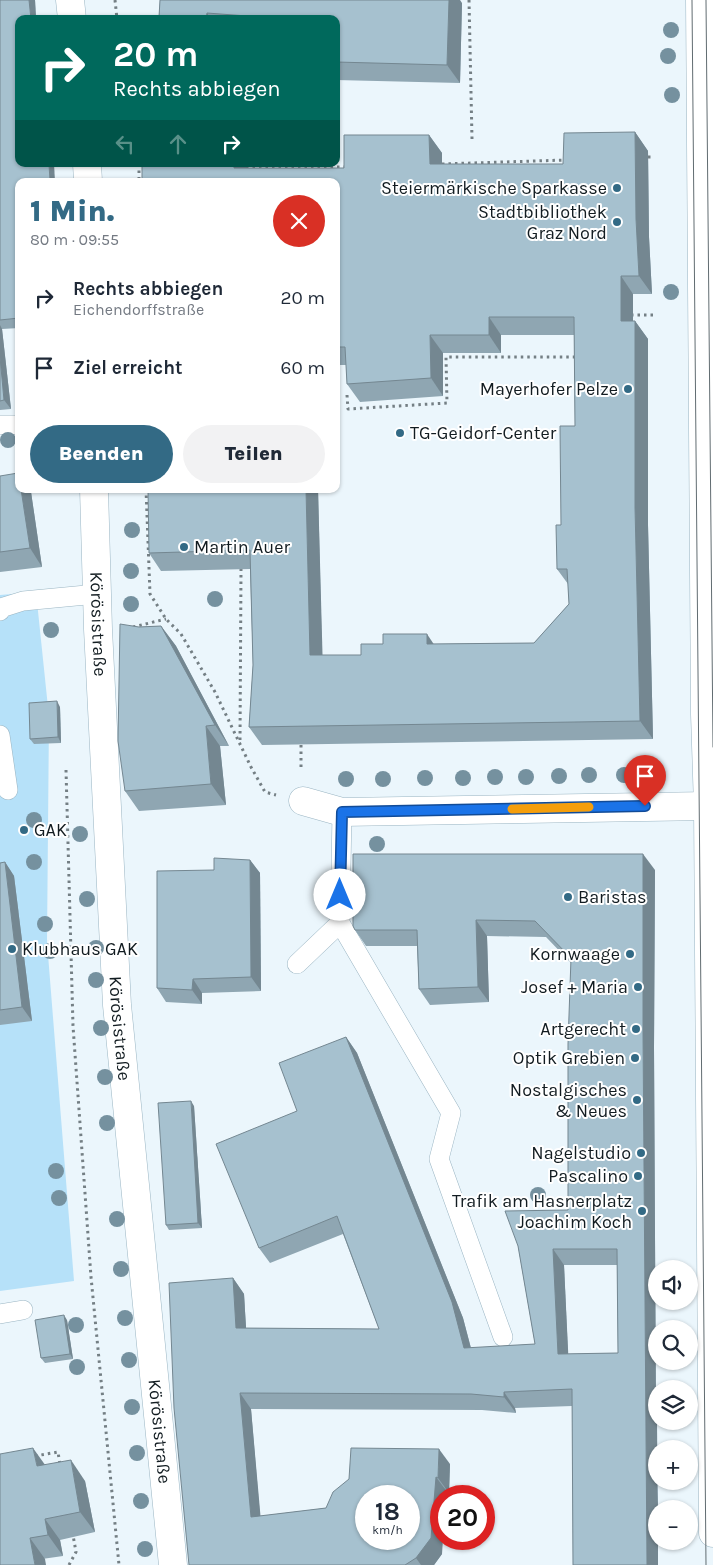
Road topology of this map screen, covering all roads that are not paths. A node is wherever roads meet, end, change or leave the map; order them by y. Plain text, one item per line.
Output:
1 (70, 0) edge
2 (700, 0) edge
3 (72, 15) edge
4 (707, 76) edge
5 (0, 425) edge
6 (15, 425) edge
7 (94, 493) edge
8 (97, 594) junction
9 (0, 610) edge
10 (709, 628) edge
11 (0, 735) edge
12 (8, 790) dead end
13 (303, 801) road end
14 (708, 806) junction
15 (342, 812) junction
16 (340, 923) junction
17 (297, 964) dead end
18 (711, 982) edge
19 (22, 1310) dead end
20 (0, 1314) edge
21 (503, 1337) dead end
22 (713, 1437) edge
23 (713, 1533) edge
24 (173, 1565) edge

1 - 3 main road
2 - 4 main road
4 - 10 main road
5 - 6 lane
7 - 8 main road, Körösistraße
8 - 9 lane
8 - 24 main road, Körösistraße
10 - 14 main road
11 - 12 lane
13 - 15 main road
14 - 15 main road
14 - 18 main road
15 - 16 lane
16 - 17 lane
16 - 21 lane
18 - 22 main road
19 - 20 lane
22 - 23 main road

